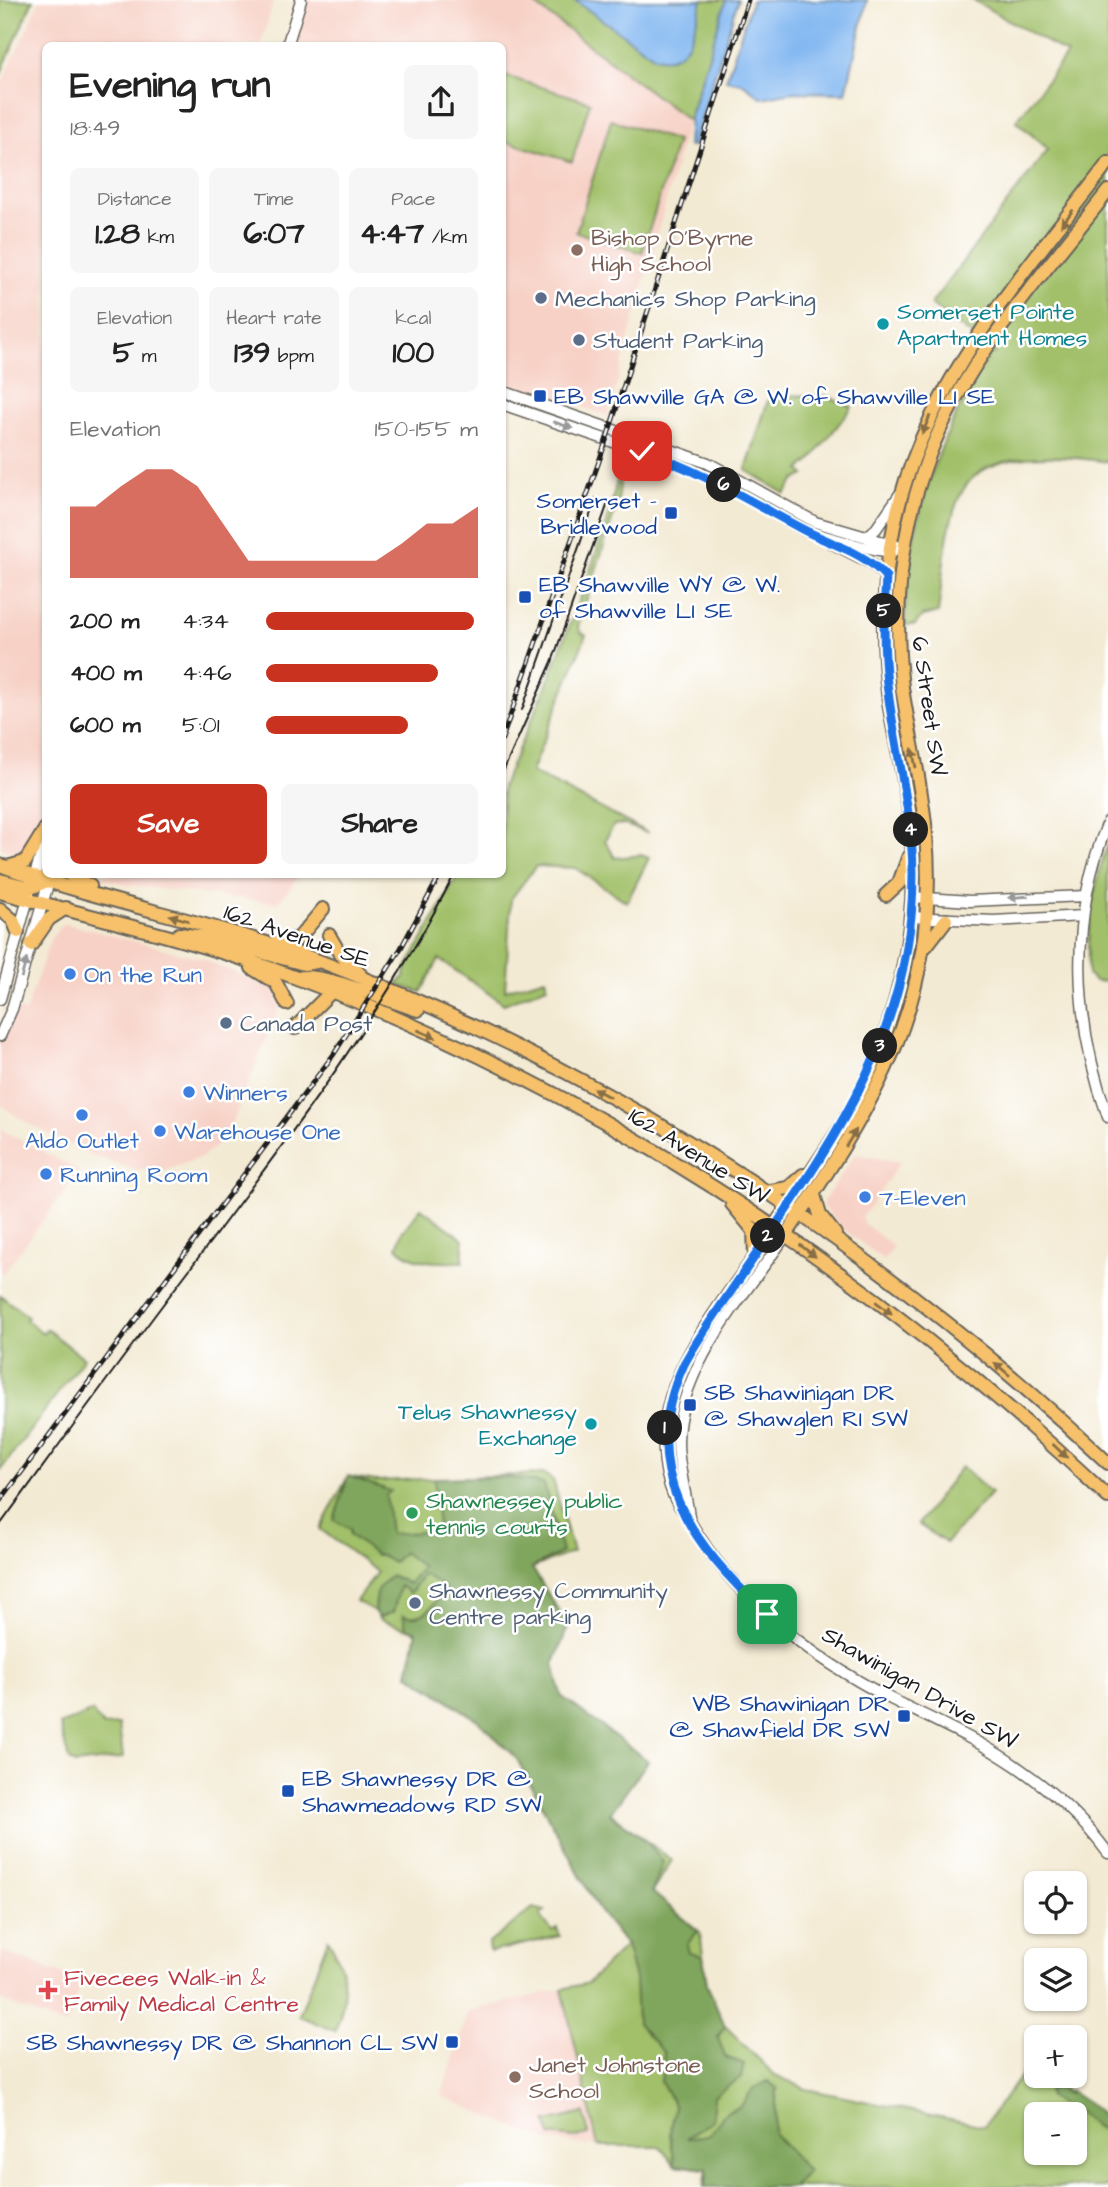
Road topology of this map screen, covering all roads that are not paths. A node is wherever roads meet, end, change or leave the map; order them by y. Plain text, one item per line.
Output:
1 (302, 0) edge
2 (289, 42) edge
3 (1108, 163) edge
4 (1108, 191) edge
5 (506, 392) edge
6 (506, 405) edge
7 (902, 492) junction
8 (806, 531) junction
9 (866, 537) junction
10 (890, 547) junction
11 (904, 548) junction
12 (886, 577) junction
13 (1108, 822) edge
14 (42, 834) edge
15 (912, 844) junction
16 (42, 852) edge
17 (4, 866) edge
18 (48, 878) edge
19 (50, 878) edge
20 (53, 878) edge
21 (76, 878) edge
22 (0, 880) edge
23 (31, 887) junction
24 (0, 892) edge
25 (886, 895) dead end
26 (1086, 896) junction
27 (912, 897) junction
28 (927, 898) junction
29 (43, 902) junction
30 (124, 902) junction
31 (66, 908) junction
32 (0, 909) edge
33 (323, 909) dead end
34 (1083, 916) junction
35 (911, 917) junction
36 (926, 918) junction
37 (946, 920) junction
38 (18, 932) junction
39 (330, 935) dead end
40 (168, 936) junction
41 (268, 943) junction
42 (31, 945) junction
43 (921, 955) junction
44 (238, 957) junction
45 (320, 961) junction
46 (298, 978) junction
47 (366, 979) junction
48 (378, 986) joint
49 (331, 992) junction
50 (0, 999) edge
51 (287, 1004) dead end
52 (365, 1007) joint
53 (463, 1022) junction
54 (295, 1028) dead end
55 (0, 1036) edge
56 (1108, 1117) edge
57 (814, 1166) junction
58 (715, 1186) junction
59 (765, 1192) junction
60 (814, 1195) junction
61 (788, 1206) junction
62 (800, 1215) junction
63 (774, 1227) junction
64 (786, 1235) junction
65 (854, 1253) junction
66 (755, 1256) junction
67 (1108, 1463) edge
68 (1108, 1497) edge
69 (690, 1521) junction
70 (1108, 1853) edge

1 - 2 street
3 -> 7 main road, 6 Street SW
4 - 11 main road, 6 Street SW
5 - 9 street
6 -> 8 street
7 - 9 street
7 - 10 main road, 6 Street SW
8 - 10 street
8 - 12 street
9 - 10 street
10 - 11 street
10 - 12 main road, 6 Street SW
28 -> 11 main road, 6 Street SW
12 - 15 main road, 6 Street SW
13 - 26 street
14 - 17 main road
15 - 25 main road
15 - 27 main road, 6 Street SW
16 - 23 street
17 - 23 main road, 162 Avenue SE
18 - 23 main road, 162 Avenue SE
19 - 29 street
20 - 30 main road, 162 Avenue SE
21 - 30 main road
22 - 23 main road
23 - 24 main road, 162 Avenue SE
23 - 29 main road, 162 Avenue SE
23 - 38 street
26 -> 28 street
26 - 34 street
27 - 28 street
27 - 35 main road, 6 Street SW
28 - 36 main road, 6 Street SW
29 - 31 main road, 162 Avenue SE
29 - 42 street
41 -> 30 main road, 162 Avenue SE
31 - 40 main road, 162 Avenue SE
31 - 42 main road
32 - 38 main road
33 - 41 main road
34 - 37 street
34 - 56 street
35 - 36 street
35 - 57 main road, 6 Street SW
36 - 37 street
36 - 43 main road, 6 Street SW
37 - 43 main road
38 - 50 street
39 - 47 main road
40 - 44 main road, 162 Avenue SE
40 - 45 main road
41 - 45 main road, 162 Avenue SE
55 -> 42 street
60 -> 43 main road, 6 Street SW
44 - 46 main road, 162 Avenue SE
44 - 51 main road
45 - 47 main road, 162 Avenue SE
46 - 49 main road, 162 Avenue SE
46 - 53 main road
47 - 48 main road, 162 Avenue SE
48 - 53 main road, 162 Avenue SW
49 - 52 main road, 162 Avenue SE
49 - 54 main road
52 -> 58 main road, 162 Avenue SW
59 -> 53 main road, 162 Avenue SW
57 - 59 main road
57 - 61 main road, 6 Street SW
58 - 63 main road, 162 Avenue SW
58 - 66 main road
59 - 61 main road, 162 Avenue SW
60 - 62 main road, 6 Street SW
60 - 65 main road
61 - 62 main road, 162 Avenue SW
61 - 63 main road, Shawinigan Drive SW
62 - 64 main road, Shawinigan Drive SW
62 - 65 main road, 162 Avenue SW
63 - 64 main road, 162 Avenue SW
63 - 66 street, Shawinigan Drive SW
64 -> 68 main road, 162 Avenue SW
64 - 69 street, Shawinigan Drive SW
67 -> 65 main road, 162 Avenue SW
66 - 69 street, Shawinigan Drive SW
69 - 70 street, Shawinigan Drive SW

